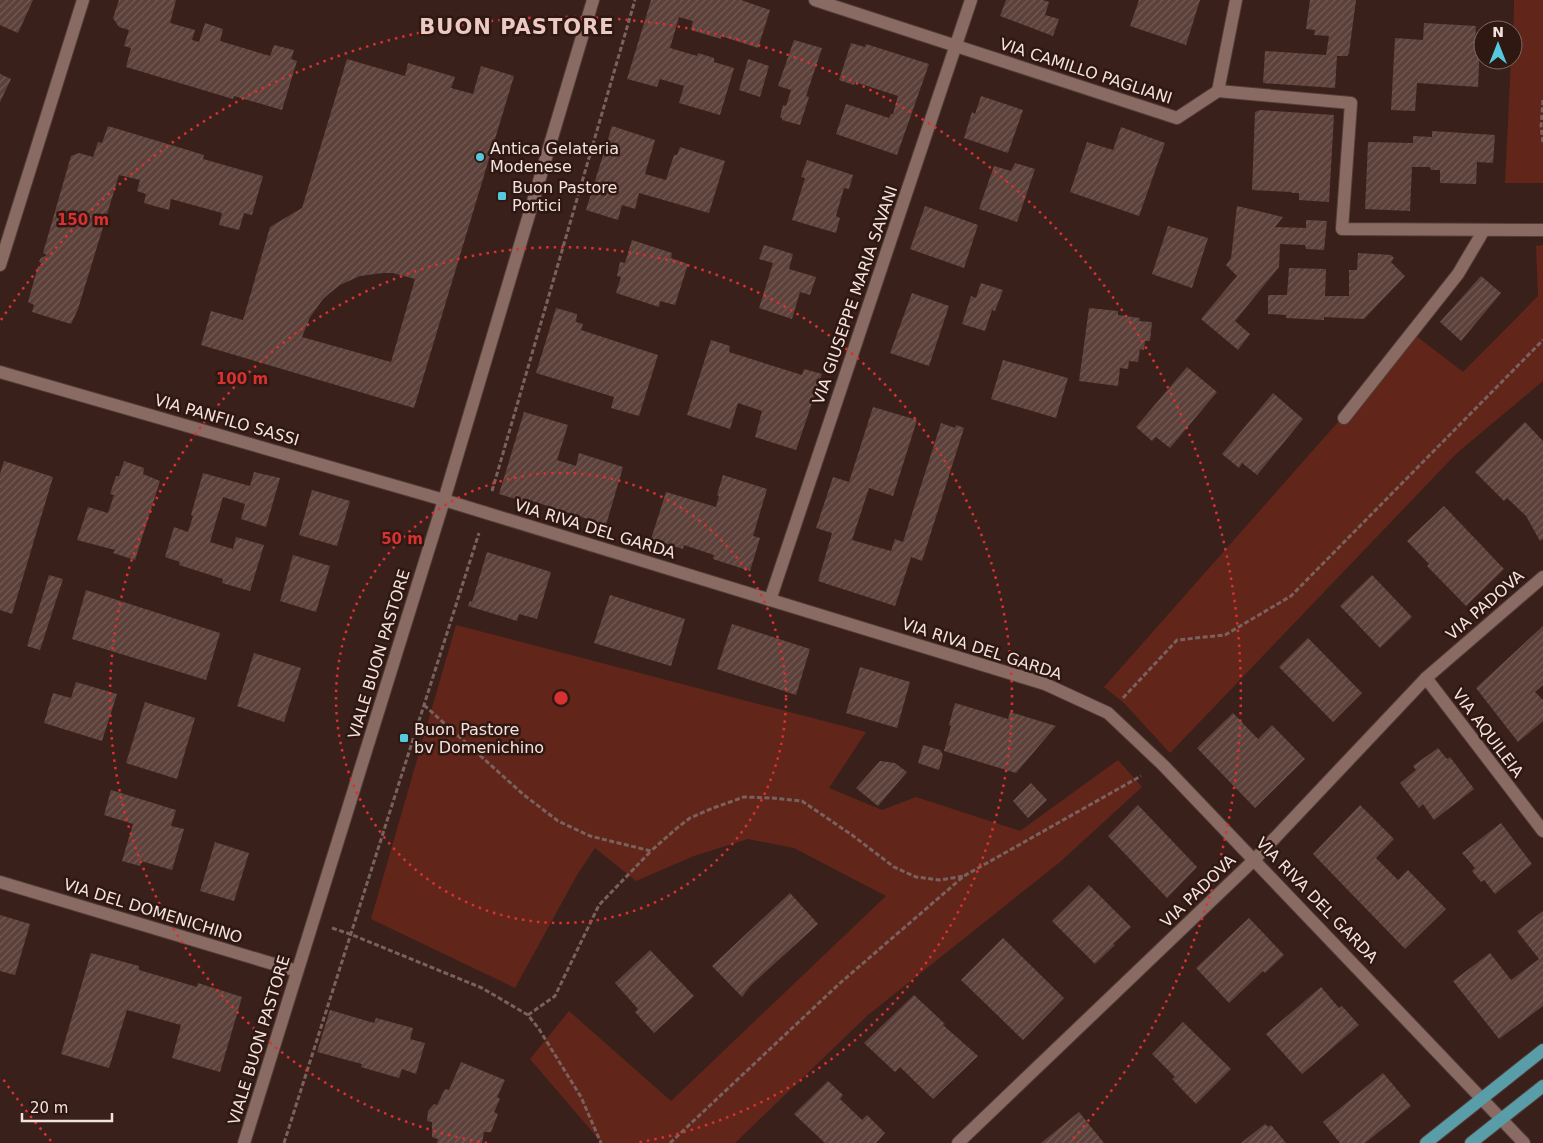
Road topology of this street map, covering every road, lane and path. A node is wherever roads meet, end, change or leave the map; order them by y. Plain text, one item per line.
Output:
1 (83, 0) edge
2 (593, 0) edge
3 (635, 0) edge
4 (815, 0) edge
5 (971, 0) edge
6 (1236, 0) edge
7 (955, 46) junction
8 (1218, 91) junction
9 (1543, 100) edge
10 (1543, 142) edge
11 (1484, 230) junction
12 (1543, 230) edge
13 (0, 264) edge
14 (1543, 340) edge
15 (0, 372) edge
16 (1344, 418) dead end
17 (444, 500) junction
18 (485, 512) junction
19 (1543, 577) edge
20 (770, 600) junction
21 (1426, 678) junction
22 (424, 705) junction
23 (1108, 713) junction
24 (1135, 769) dead end
25 (1543, 831) edge
26 (651, 852) junction
27 (1255, 859) junction
28 (964, 876) junction
29 (0, 882) edge
30 (313, 922) junction
31 (350, 934) junction
32 (297, 971) junction
33 (528, 1015) junction
34 (1543, 1050) edge
35 (1543, 1086) edge
36 (1482, 1098) junction
37 (1502, 1118) junction
38 (244, 1143) edge
39 (284, 1143) edge
40 (601, 1143) edge
41 (670, 1143) edge
42 (958, 1143) edge
43 (1426, 1143) edge
44 (1471, 1143) edge
45 (1524, 1143) edge

1 - 13 street
2 - 17 street, VIALE BUON PASTORE
3 - 18 path
4 - 7 street, VIA CAMILLO PAGLIANI
5 - 7 street, VIA GIUSEPPE MARIA SAVANI
6 - 8 street
7 - 8 street, VIA CAMILLO PAGLIANI
7 - 20 street, VIA GIUSEPPE MARIA SAVANI
8 - 11 street
9 - 10 path
11 - 12 street
11 - 16 street
14 - 23 path
15 - 17 street, VIA PANFILO SASSI
17 - 18 street, VIA RIVA DEL GARDA
17 - 30 street, VIALE BUON PASTORE
18 - 20 street, VIA RIVA DEL GARDA
18 - 22 path
19 - 21 street, VIA PADOVA
20 - 23 street, VIA RIVA DEL GARDA
21 - 25 street, VIA AQUILEIA
21 - 27 street, VIA PADOVA
22 - 26 path
22 - 31 path
23 - 27 street, VIA RIVA DEL GARDA
24 - 28 path
26 - 28 path
26 - 33 path
27 - 36 street, VIA RIVA DEL GARDA
27 - 42 street, VIA PADOVA
28 - 41 path
29 - 32 street, VIA DEL DOMENICHINO
30 - 31 path
30 - 32 street, VIALE BUON PASTORE
31 - 33 path
31 - 39 path
32 - 38 street, VIALE BUON PASTORE
33 - 40 path
34 - 36 main road
35 - 37 main road
36 - 37 street, VIA RIVA DEL GARDA
36 - 43 main road
37 - 44 main road
37 - 45 street, VIA RIVA DEL GARDA

